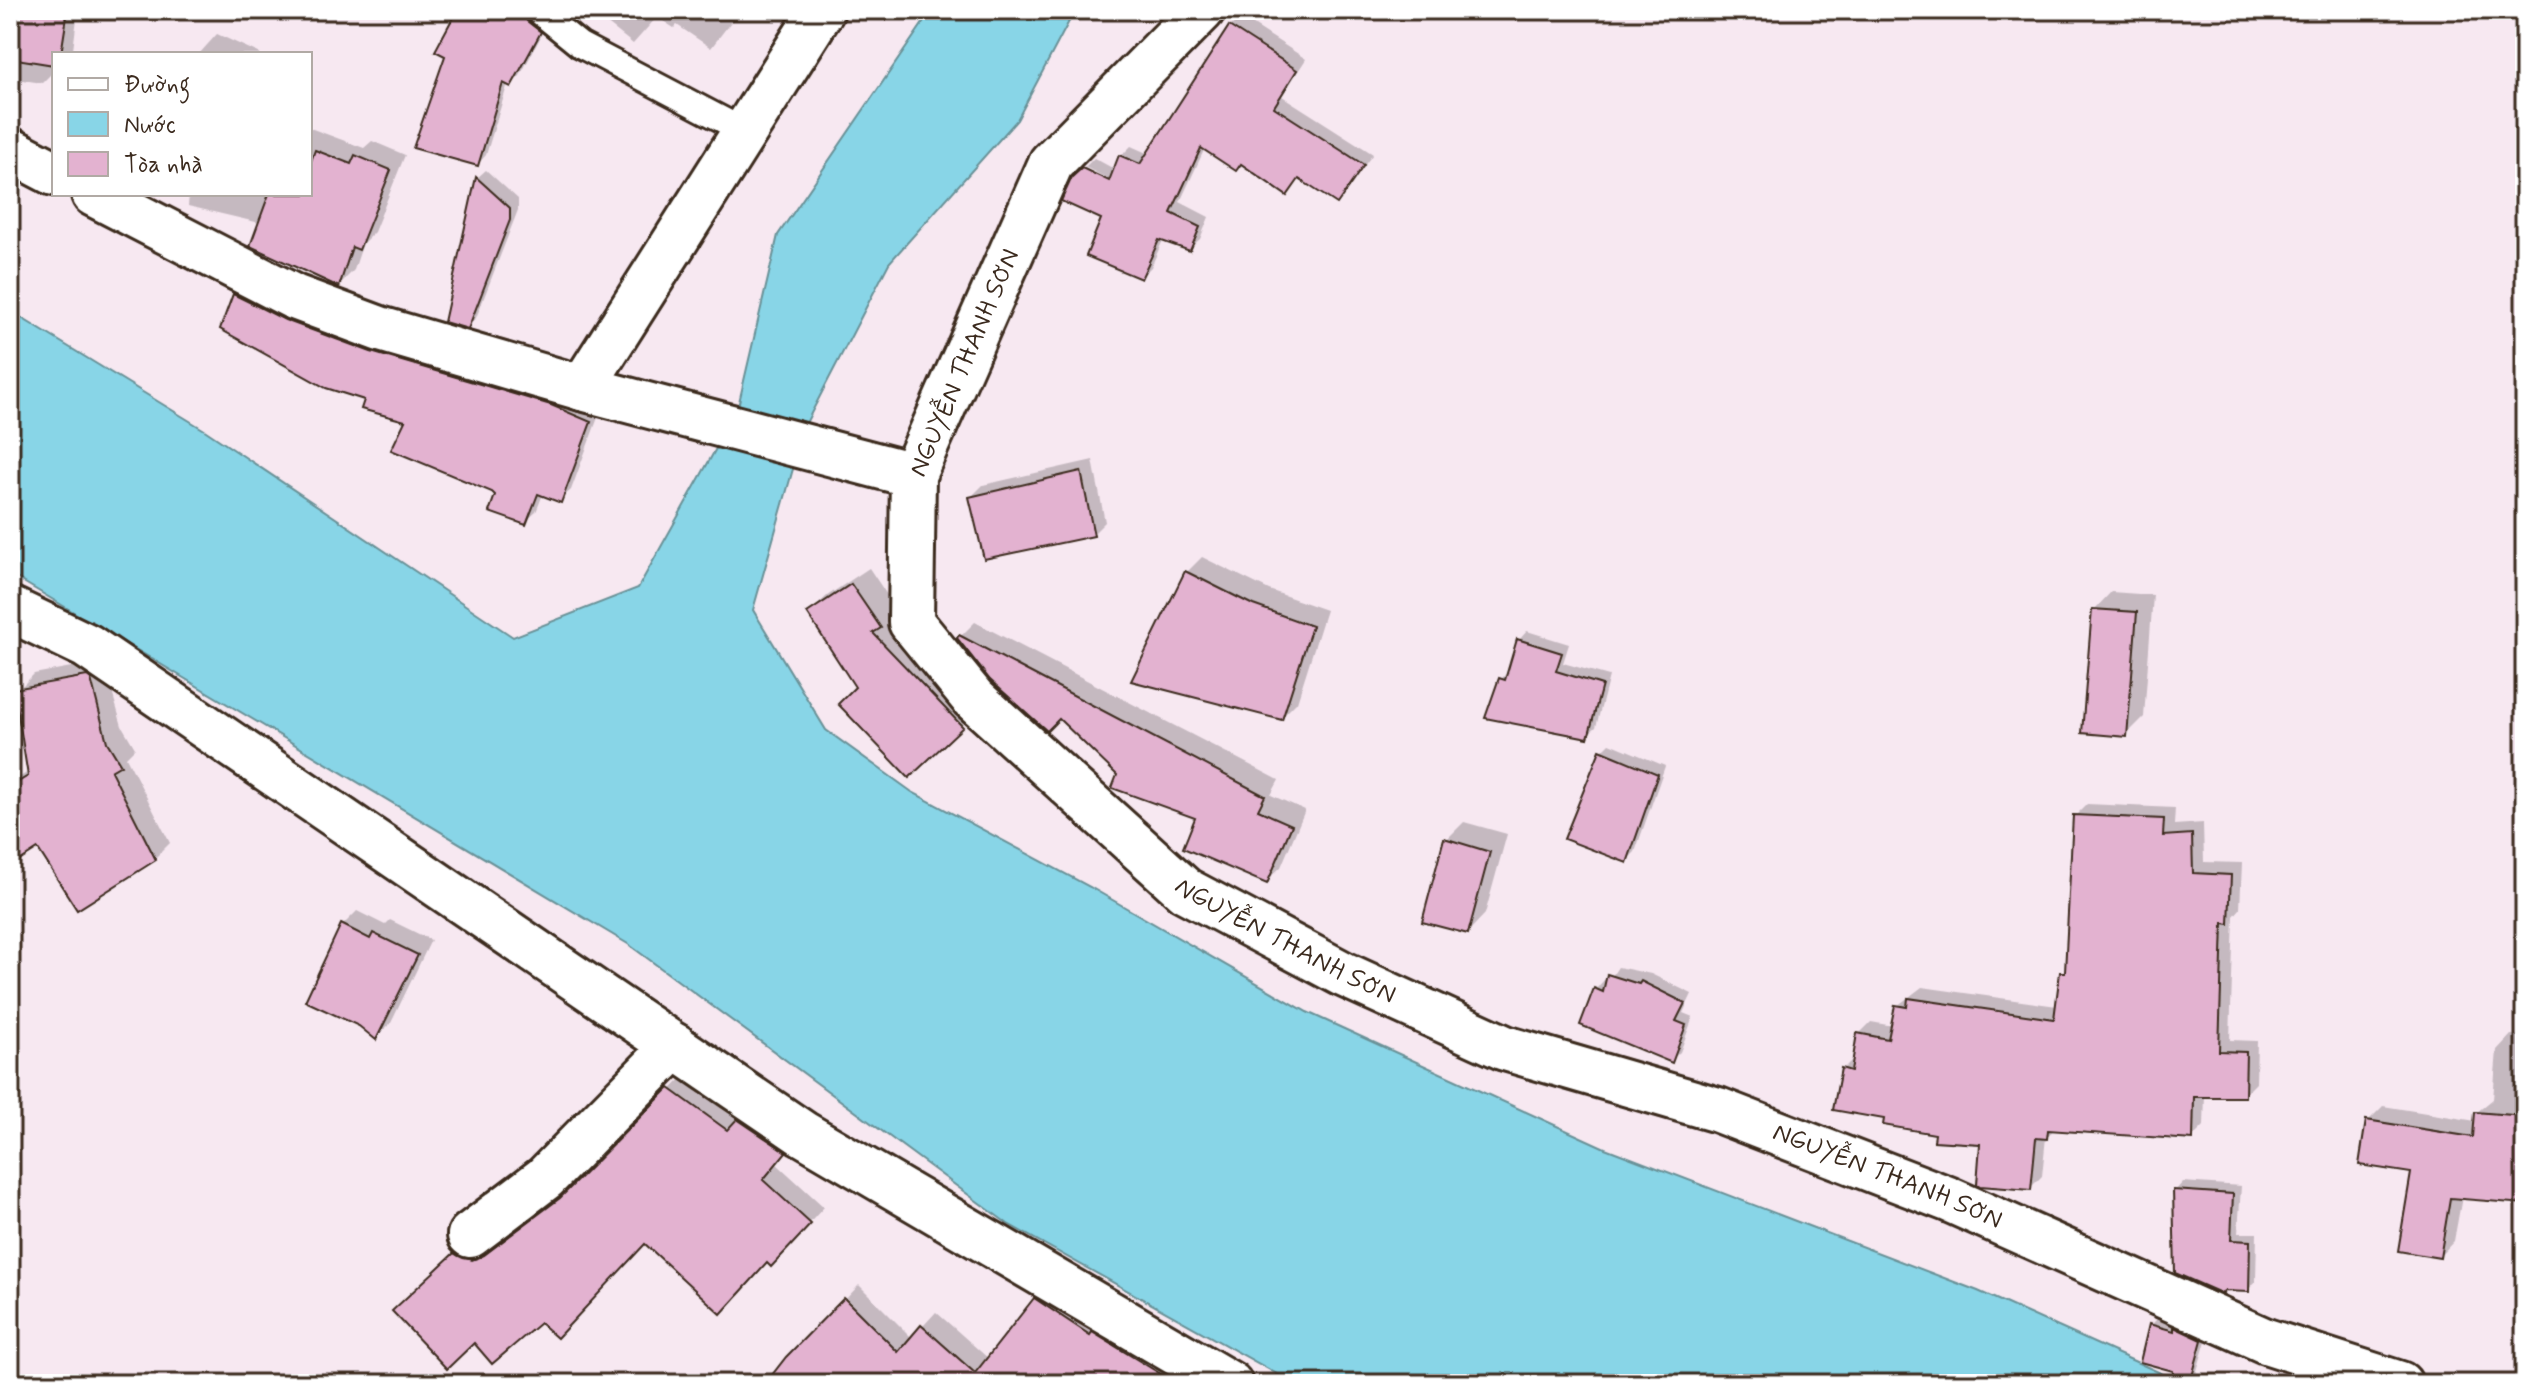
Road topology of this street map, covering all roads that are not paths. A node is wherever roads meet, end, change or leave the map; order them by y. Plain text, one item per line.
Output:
1 (537, 10) edge
2 (822, 10) edge
3 (1202, 10) edge
4 (744, 131) junction
5 (10, 150) edge
6 (52, 172) edge
7 (98, 196) edge
8 (582, 388) junction
9 (913, 475) junction
10 (10, 609) edge
11 (675, 1046) junction
12 (470, 1235) dead end
13 (1230, 1384) edge
14 (2400, 1384) edge

1 - 4 lane
2 - 4 street
3 - 9 street, NGUYỄN THANH SƠN
4 - 8 street
5 - 6 street
7 - 8 street
8 - 9 street
9 - 14 street, NGUYỄN THANH SƠN
10 - 11 street
11 - 12 street
11 - 13 street

